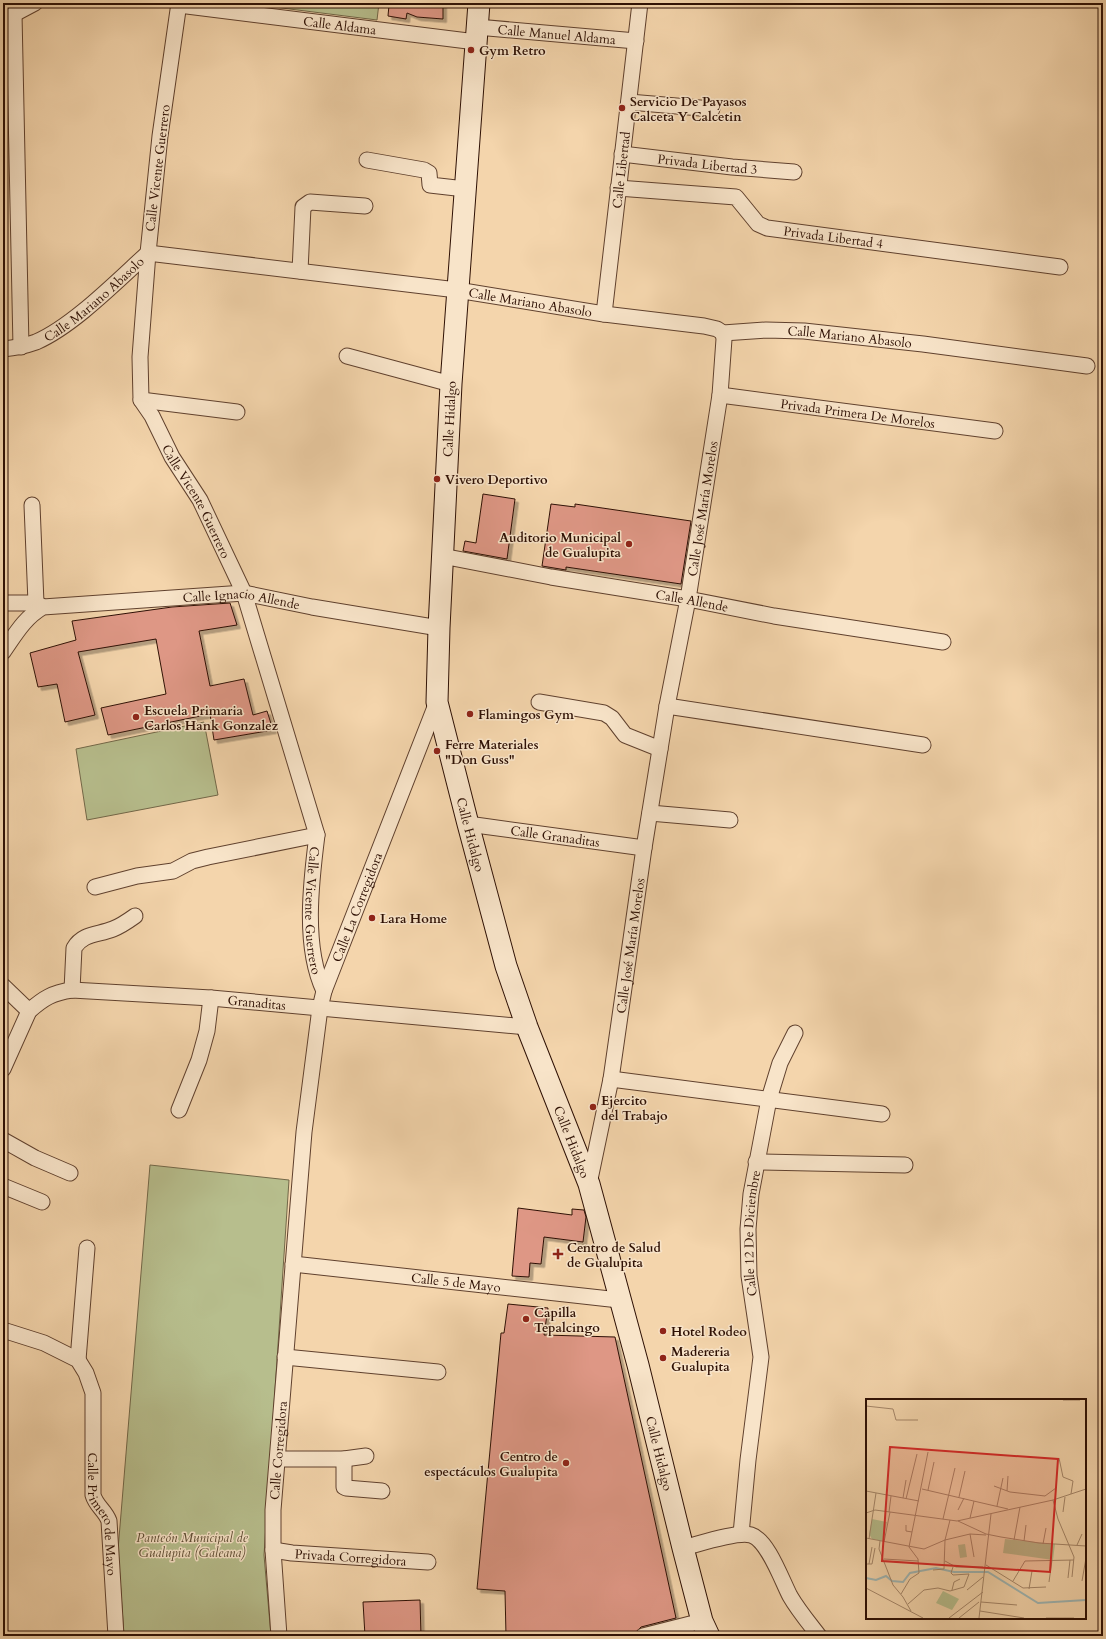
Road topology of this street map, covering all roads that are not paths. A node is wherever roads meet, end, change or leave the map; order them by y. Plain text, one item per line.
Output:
1 (35, 3) edge
2 (480, 3) edge
3 (640, 3) edge
4 (179, 4) edge
5 (8, 17) edge
6 (477, 34) junction
7 (636, 41) junction
8 (629, 102) junction
9 (712, 109) dead end
10 (622, 154) junction
11 (367, 160) dead end
12 (794, 172) dead end
13 (618, 188) junction
14 (465, 189) junction
15 (365, 206) dead end
16 (148, 253) junction
17 (1060, 267) dead end
18 (300, 271) junction
19 (457, 290) junction
20 (604, 314) junction
21 (723, 333) junction
22 (22, 347) junction
23 (3, 349) edge
24 (347, 356) dead end
25 (1087, 366) dead end
26 (451, 384) junction
27 (720, 395) junction
28 (141, 400) junction
29 (237, 412) dead end
30 (995, 431) dead end
31 (32, 505) dead end
32 (442, 556) junction
33 (244, 592) junction
34 (688, 599) junction
35 (3, 603) edge
36 (39, 605) junction
37 (439, 628) junction
38 (943, 642) dead end
39 (3, 652) edge
40 (437, 702) junction
41 (539, 702) dead end
42 (667, 706) junction
43 (923, 745) dead end
44 (660, 748) junction
45 (650, 813) junction
46 (730, 820) dead end
47 (468, 824) junction
48 (317, 835) junction
49 (644, 848) junction
50 (95, 887) dead end
51 (135, 916) dead end
52 (3, 986) edge
53 (72, 990) junction
54 (324, 991) junction
55 (211, 998) junction
56 (320, 1008) junction
57 (29, 1011) junction
58 (527, 1027) junction
59 (795, 1033) dead end
60 (3, 1069) edge
61 (611, 1079) junction
62 (769, 1099) junction
63 (179, 1110) dead end
64 (882, 1114) dead end
65 (3, 1140) edge
66 (756, 1162) junction
67 (905, 1165) dead end
68 (70, 1173) dead end
69 (589, 1184) junction
70 (3, 1186) edge
71 (42, 1202) dead end
72 (87, 1248) dead end
73 (293, 1264) junction
74 (619, 1300) junction
75 (3, 1330) edge
76 (285, 1357) junction
77 (78, 1360) junction
78 (438, 1372) dead end
79 (366, 1456) dead end
80 (278, 1459) junction
81 (344, 1460) junction
82 (382, 1491) dead end
83 (741, 1534) junction
84 (683, 1548) junction
85 (273, 1550) junction
86 (428, 1562) dead end
87 (706, 1628) edge
88 (116, 1636) edge
89 (280, 1636) edge
90 (643, 1636) edge
91 (819, 1636) edge

1 - 5 street
2 - 6 main road, Calle Hidalgo
3 - 7 street, Calle Libertad
4 - 6 street, Calle Aldama
4 - 16 street, Calle Vicente Guerrero
5 - 22 street
6 - 7 street, Calle Manuel Aldama
6 - 14 main road, Calle Hidalgo
7 - 8 street, Calle Libertad
8 - 9 street
8 - 10 street, Calle Libertad
10 - 12 street, Privada Libertad 3
10 - 13 street, Calle Libertad
11 - 14 street
13 - 17 street, Privada Libertad 4
13 - 20 street, Calle Libertad
14 - 19 main road, Calle Hidalgo
15 - 18 street
16 - 18 street, Calle Mariano Abasolo
16 - 22 street, Calle Mariano Abasolo
16 - 28 street, Calle Vicente Guerrero
18 - 19 street, Calle Mariano Abasolo
19 - 20 street, Calle Mariano Abasolo
19 - 26 main road, Calle Hidalgo
20 - 21 street, Calle Mariano Abasolo
21 - 25 street, Calle Mariano Abasolo
21 - 27 street, Calle José María Morelos
22 - 23 street, Calle Mariano Abasolo
24 - 26 street
26 - 32 main road, Calle Hidalgo
27 - 30 street, Privada Primera De Morelos
27 - 34 street, Calle José María Morelos
28 - 29 street
28 - 33 street, Calle Vicente Guerrero
31 - 36 street
32 - 34 street, Calle Allende
32 - 37 main road, Calle Hidalgo
33 - 36 street, Calle Ignacio Allende
33 - 37 street, Calle Ignacio Allende
33 - 48 street, Calle Vicente Guerrero
34 - 38 street, Calle Allende
34 - 42 street, Calle José María Morelos
35 - 36 street, Calle Ignacio Allende
36 - 39 street
37 - 40 main road, Calle Hidalgo
40 - 47 main road, Calle Hidalgo
40 - 54 street, Calle La Corregidora
41 - 44 street
42 - 43 street
42 - 44 street, Calle José María Morelos
44 - 45 street, Calle José María Morelos
45 - 46 street
45 - 49 street, Calle José María Morelos
47 - 49 street, Calle Granaditas
47 - 58 main road, Calle Hidalgo
48 - 50 street
48 - 54 street, Calle Vicente Guerrero
49 - 61 street, Calle José María Morelos
51 - 53 street
52 - 57 street
53 - 55 street, Granaditas
53 - 57 street, Granaditas
54 - 56 street, Calle La Corregidora
55 - 56 street, Granaditas
55 - 63 street
56 - 58 street, Granaditas
56 - 73 street, Calle La Corregidora
57 - 60 street
58 - 69 main road, Calle Hidalgo
59 - 62 street, Calle 12 De Diciembre
61 - 62 street
61 - 69 street, Calle José María Morelos
62 - 64 street
62 - 66 street, Calle 12 De Diciembre
65 - 68 street
66 - 67 street
66 - 83 street, Calle 12 De Diciembre
69 - 74 main road, Calle Hidalgo
70 - 71 street
72 - 77 street
73 - 74 street, Calle 5 de Mayo
73 - 76 street, Calle Corregidora
74 - 84 main road, Calle Hidalgo
75 - 77 street
76 - 78 street
76 - 80 street, Calle Corregidora
77 - 88 street, Calle Primero de Mayo
79 - 81 street
80 - 81 street
80 - 85 street, Calle Corregidora
81 - 82 street
83 - 84 street
83 - 91 street
84 - 87 main road, Calle Hidalgo
85 - 86 street, Privada Corregidora
85 - 89 street, Calle Corregidora
87 - 90 street

